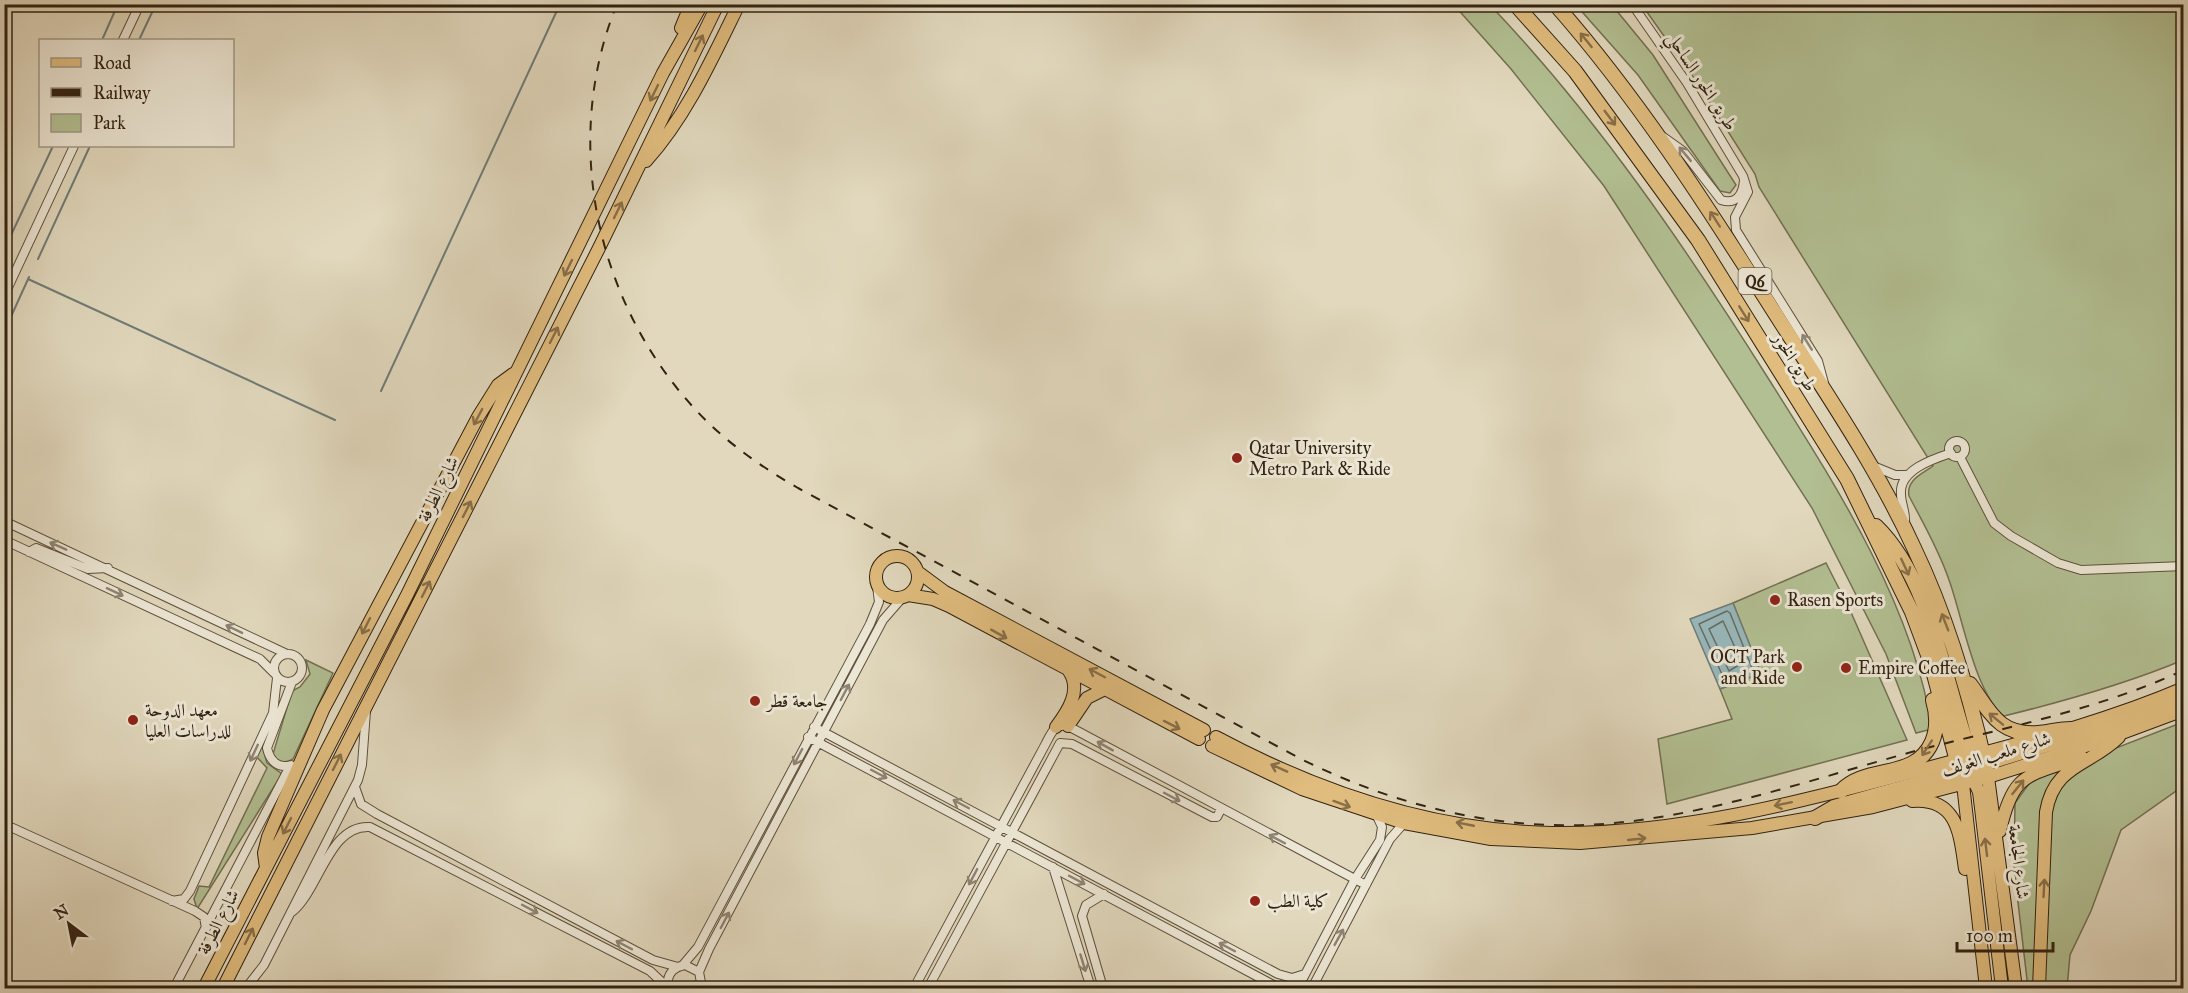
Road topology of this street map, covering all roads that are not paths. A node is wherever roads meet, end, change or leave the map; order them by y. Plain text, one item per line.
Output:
1 (140, 4) edge
2 (691, 4) edge
3 (702, 4) edge
4 (718, 4) edge
5 (739, 4) edge
6 (1515, 4) edge
7 (1555, 4) edge
8 (1632, 4) edge
9 (123, 39) edge
10 (663, 73) junction
11 (1661, 136) junction
12 (74, 147) edge
13 (637, 171) junction
14 (1743, 176) junction
15 (4, 296) edge
16 (514, 373) junction
17 (1827, 396) junction
18 (1951, 453) junction
19 (1960, 457) junction
20 (1867, 462) junction
21 (1908, 475) junction
22 (4, 521) edge
23 (1869, 522) junction
24 (1904, 527) junction
25 (4, 540) edge
26 (29, 552) junction
27 (2184, 566) edge
28 (108, 568) junction
29 (918, 572) junction
30 (877, 586) junction
31 (906, 596) junction
32 (1912, 612) junction
33 (866, 632) junction
34 (874, 637) junction
35 (287, 654) junction
36 (1069, 671) junction
37 (276, 676) junction
38 (1963, 677) junction
39 (292, 682) junction
40 (2184, 688) edge
41 (1103, 690) junction
42 (2184, 699) edge
43 (366, 706) junction
44 (2184, 710) edge
45 (814, 727) junction
46 (1062, 727) junction
47 (2071, 729) junction
48 (824, 732) junction
49 (2123, 733) junction
50 (808, 737) junction
51 (818, 742) junction
52 (2098, 742) junction
53 (303, 753) junction
54 (290, 766) junction
55 (1972, 768) junction
56 (355, 787) junction
57 (1021, 788) junction
58 (1840, 791) junction
59 (1032, 794) junction
60 (1873, 807) junction
61 (1221, 809) junction
62 (1377, 816) junction
63 (1815, 818) junction
64 (389, 820) junction
65 (1404, 823) junction
66 (4, 824) edge
67 (1001, 825) junction
68 (1013, 831) junction
69 (383, 832) junction
70 (417, 835) junction
71 (995, 836) junction
72 (1998, 841) junction
73 (1006, 842) junction
74 (409, 845) junction
75 (450, 853) junction
76 (445, 864) junction
77 (472, 864) junction
78 (1053, 867) junction
79 (266, 868) junction
80 (466, 875) junction
81 (1355, 879) junction
82 (1366, 885) junction
83 (190, 891) junction
84 (1104, 894) junction
85 (172, 901) junction
86 (195, 911) junction
87 (292, 912) junction
88 (206, 928) junction
89 (1980, 930) junction
90 (680, 966) junction
91 (1305, 974) junction
92 (701, 980) edge
93 (174, 988) edge
94 (204, 988) edge
95 (223, 988) edge
96 (246, 988) edge
97 (667, 988) edge
98 (710, 988) edge
99 (914, 988) edge
100 (928, 988) edge
101 (1091, 988) edge
102 (1103, 988) edge
103 (1280, 988) edge
104 (1298, 988) edge
105 (1311, 988) edge
106 (1986, 988) edge
107 (2002, 988) edge
108 (2016, 988) edge
109 (2039, 988) edge

1 - 9 street
2 - 10 main road
3 - 10 main road, شارع الطرفة
13 -> 4 main road, شارع الطرفة
5 - 13 main road
6 -> 23 highway, طريق الخور / Q6
11 -> 7 highway, طريق الخور / Q6
8 - 14 street, طريق الخور الساحلي
10 -> 16 main road, شارع الطرفة
14 -> 11 street
17 -> 11 highway, طريق الخور / Q6
12 - 15 street
43 -> 13 main road, شارع الطرفة
17 -> 14 street
16 -> 53 main road
16 -> 79 main road, شارع الطرفة
17 - 20 highway, طريق الخور / Q6
18 - 19 street
18 - 19 street
18 - 21 street
19 - 27 street
20 - 21 street
20 - 24 highway, طريق الخور / Q6
21 - 24 street
28 -> 22 street
23 - 32 highway, طريق الخور / Q6
23 -> 55 highway
38 -> 24 highway, طريق الخور / Q6
25 - 26 street
26 - 28 street
26 -> 37 street
35 -> 28 street
29 - 30 main road
29 - 31 main road
41 -> 29 main road
30 - 31 main road
30 - 33 street
31 - 34 street
31 -> 36 main road
32 - 55 highway, طريق الخور / Q6
32 -> 58 highway
33 - 34 street
33 - 45 street
48 -> 34 street
35 - 37 street
35 - 39 street
36 - 41 main road
36 - 46 main road
37 - 39 street
37 -> 83 street
47 -> 38 highway
38 - 55 highway, طريق الخور / Q6
39 - 54 street
40 - 47 main road, شارع ملعب الغولف
41 - 46 main road
42 - 55 main road
43 - 56 street, شارع الطرفة
95 -> 43 main road, شارع الطرفة
44 - 49 main road, شارع ملعب الغولف
45 - 48 street
45 - 50 street
46 - 57 street
61 -> 46 street
47 - 55 main road, شارع ملعب الغولف
48 - 51 street
67 -> 48 street
49 - 52 main road, شارع ملعب الغولف
109 -> 49 main road
50 - 51 street
50 -> 90 street
51 -> 71 street
92 -> 51 street
52 - 55 main road, شارع ملعب الغولف
72 -> 52 main road
53 - 54 street
53 - 79 main road
54 - 88 street
55 - 58 main road, شارع ملعب الغولف
55 - 60 main road, شارع ملعب الغولف
55 - 63 highway
55 - 72 main road, شارع الجامعة
55 - 89 main road
107 -> 55 main road
56 - 64 street
56 - 87 street, شارع الطرفة
57 - 59 street
57 - 67 street
58 -> 62 main road, شارع ملعب الغولف
59 -> 61 street
59 - 68 street
60 - 63 main road, شارع ملعب الغولف
60 - 89 main road
81 -> 61 street
62 - 65 main road, شارع ملعب الغولف
62 - 81 street
65 -> 63 main road, شارع ملعب الغولف
64 - 69 street
64 - 70 street
65 - 82 street
66 - 85 street
67 - 68 street
67 - 71 street
68 - 73 street
91 -> 68 street
69 - 74 street
69 - 87 street
70 - 74 street
70 - 75 street
71 - 73 street
71 -> 99 street
72 - 108 main road, شارع الجامعة
73 - 78 street
73 - 100 street
74 - 76 street
75 - 76 street
75 - 77 street
76 - 80 street
77 - 80 street
90 -> 77 street
78 -> 84 street
78 -> 101 street
79 - 94 main road, شارع الطرفة
80 -> 97 street
81 - 82 street
81 - 91 street
105 -> 82 street
83 - 85 street
83 - 86 street
84 - 102 street
84 - 103 street
85 - 86 street
86 - 88 street
87 - 96 street, شارع الطرفة
88 - 93 street
89 - 106 main road
90 - 92 street
90 - 97 street
91 - 104 street
92 - 98 street

